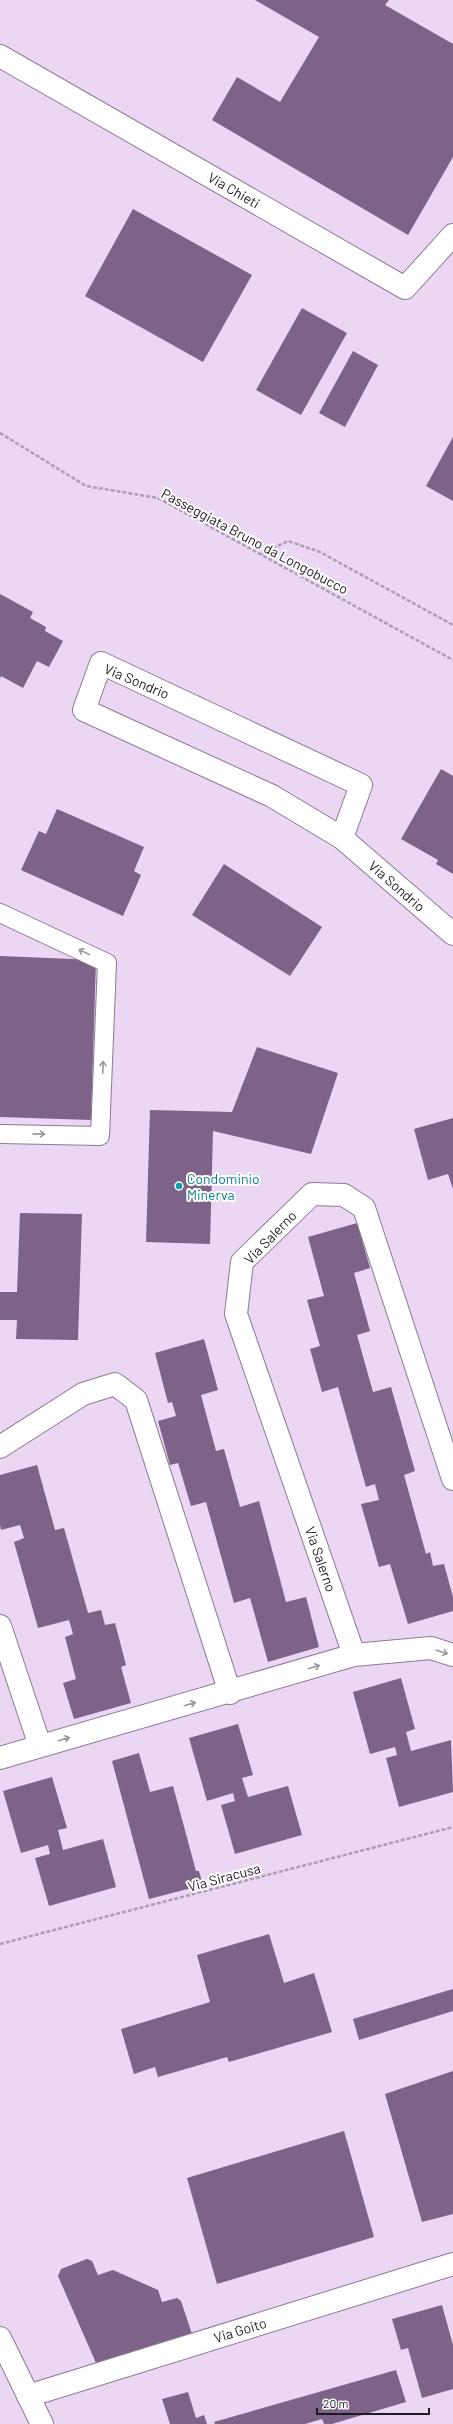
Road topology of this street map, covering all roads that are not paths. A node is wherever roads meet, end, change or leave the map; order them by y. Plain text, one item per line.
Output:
1 (0, 56) edge
2 (453, 234) edge
3 (342, 838) junction
4 (1, 915) edge
5 (453, 934) edge
6 (0, 1134) edge
7 (0, 1447) edge
8 (453, 1479) edge
9 (0, 1626) edge
10 (354, 1655) junction
11 (453, 1655) edge
12 (230, 1692) junction
13 (40, 1746) junction
14 (0, 1758) edge
15 (453, 2264) edge
16 (0, 2338) edge
17 (28, 2396) junction
18 (42, 2424) edge

1 - 2 street, Via Chieti
3 - 3 street, Via Sondrio
3 - 5 street, Via Sondrio
6 -> 4 lane
7 - 12 street
8 - 10 street, Via Salerno
9 - 13 street
10 -> 11 street
12 -> 10 street
13 -> 12 street
13 - 14 street
15 - 17 street, Via Goito
16 - 17 street
17 - 18 street

